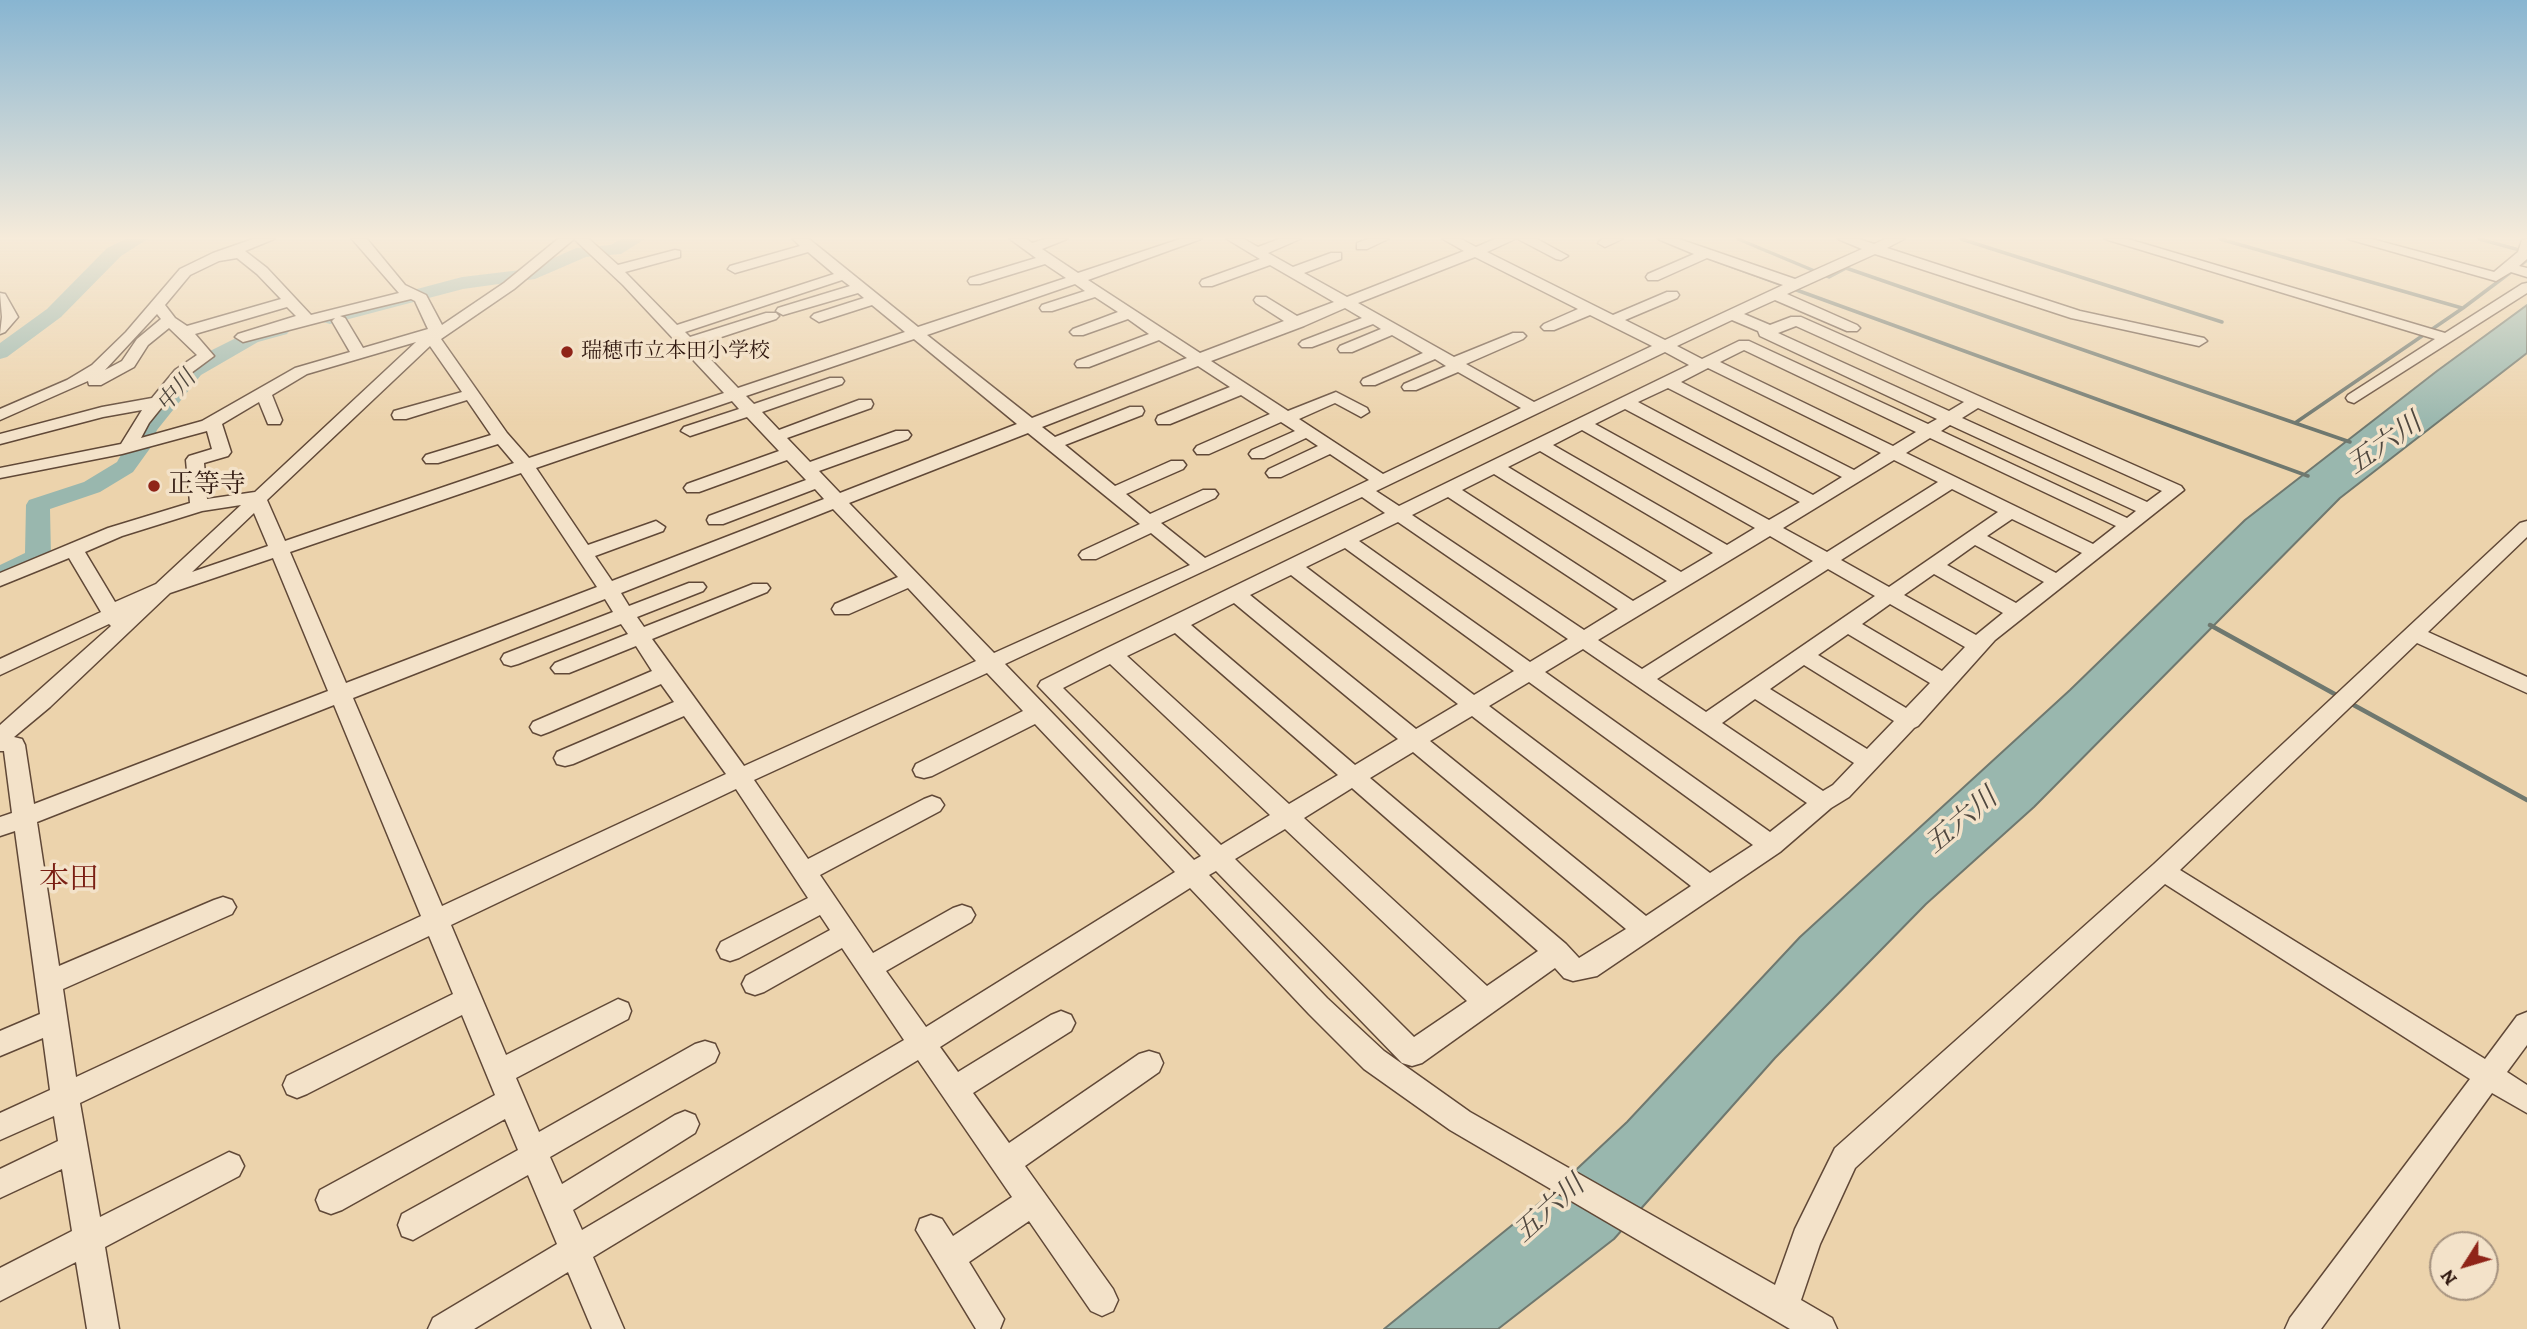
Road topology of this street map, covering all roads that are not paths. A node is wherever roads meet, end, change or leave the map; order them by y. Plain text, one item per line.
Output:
1 (2, 301) edge
2 (161, 301) edge
3 (291, 301) joint
4 (390, 301) edge
5 (418, 301) edge
6 (486, 301) edge
7 (644, 301) edge
8 (765, 301) edge
9 (818, 301) edge
10 (871, 301) edge
11 (875, 301) edge
12 (1010, 301) edge
13 (1068, 301) edge
14 (1111, 301) edge
15 (1263, 301) edge
16 (1344, 301) edge
17 (1353, 301) edge
18 (1575, 301) edge
19 (1658, 301) edge
20 (1764, 301) edge
21 (1791, 301) edge
22 (2033, 301) edge
23 (2322, 301) edge
24 (1348, 303) junction
25 (158, 304) junction
26 (2516, 304) edge
27 (1047, 308) dead end
28 (1591, 309) junction
29 (1130, 313) junction
30 (1734, 315) junction
31 (819, 317) dead end
32 (307, 318) junction
33 (1374, 318) junction
34 (169, 320) junction
35 (1613, 320) junction
36 (340, 321) dead end
37 (1299, 323) junction
38 (1549, 327) dead end
39 (1852, 328) dead end
40 (0, 329) edge
41 (1394, 329) junction
42 (673, 331) junction
43 (1770, 331) junction
44 (185, 332) junction
45 (1078, 332) dead end
46 (915, 333) junction
47 (436, 334) junction
48 (1162, 334) junction
49 (1518, 336) dead end
50 (243, 337) dead end
51 (2447, 338) junction
52 (2199, 341) dead end
53 (685, 344) junction
54 (1307, 344) dead end
55 (1667, 346) junction
56 (1346, 349) dead end
57 (1436, 353) junction
58 (359, 354) junction
59 (1202, 360) junction
60 (1705, 363) junction
61 (1083, 364) dead end
62 (1457, 365) junction
63 (836, 381) dead end
64 (1369, 382) dead end
65 (1669, 382) junction
66 (1410, 387) dead end
67 (1243, 388) junction
68 (262, 393) junction
69 (471, 394) junction
70 (732, 394) junction
71 (2354, 398) dead end
72 (1977, 401) junction
73 (158, 402) junction
74 (1627, 402) junction
75 (865, 404) dead end
76 (1534, 409) junction
77 (748, 411) junction
78 (1136, 411) dead end
79 (1361, 412) dead end
80 (0, 415) edge
81 (400, 415) dead end
82 (1285, 416) junction
83 (1950, 418) junction
84 (274, 420) dead end
85 (1164, 421) dead end
86 (213, 422) junction
87 (0, 423) edge
88 (1583, 424) junction
89 (1029, 425) junction
90 (690, 431) dead end
91 (1308, 431) junction
92 (1929, 431) junction
93 (902, 435) dead end
94 (500, 437) junction
95 (774, 437) junction
96 (0, 439) edge
97 (1053, 444) junction
98 (1541, 445) junction
99 (128, 447) junction
100 (1331, 447) junction
101 (1203, 450) dead end
102 (790, 453) junction
103 (1894, 453) junction
104 (1258, 454) dead end
105 (432, 459) dead end
106 (525, 465) junction
107 (1177, 465) dead end
108 (1496, 467) junction
109 (0, 473) edge
110 (1275, 473) dead end
111 (812, 476) junction
112 (1855, 477) junction
113 (1952, 481) junction
114 (1372, 485) junction
115 (692, 488) dead end
116 (1449, 490) junction
117 (1113, 493) junction
118 (1209, 494) dead end
119 (257, 497) junction
120 (836, 501) junction
121 (1813, 502) junction
122 (199, 506) junction
123 (2148, 510) junction
124 (2011, 511) junction
125 (1399, 515) junction
126 (716, 520) dead end
127 (1150, 523) junction
128 (2128, 525) junction
129 (656, 527) dead end
130 (2527, 527) edge
131 (1770, 528) junction
132 (1974, 537) junction
133 (1346, 540) junction
134 (73, 548) junction
135 (280, 549) junction
136 (2095, 552) junction
137 (585, 553) junction
138 (1726, 553) junction
139 (1089, 555) dead end
140 (1828, 561) junction
141 (1933, 565) junction
142 (1203, 566) junction
143 (1292, 566) junction
144 (911, 579) junction
145 (0, 580) edge
146 (1680, 580) junction
147 (2059, 582) junction
148 (696, 587) dead end
149 (760, 588) dead end
150 (161, 589) junction
151 (610, 589) junction
152 (1236, 594) junction
153 (1890, 596) junction
154 (842, 609) dead end
155 (1632, 609) junction
156 (2019, 613) junction
157 (626, 614) junction
158 (115, 617) junction
159 (1177, 623) junction
160 (1848, 625) junction
161 (2416, 634) junction
162 (641, 636) junction
163 (1581, 639) junction
164 (1978, 645) junction
165 (1112, 654) junction
166 (1804, 656) junction
167 (511, 659) dead end
168 (990, 663) junction
169 (0, 668) edge
170 (562, 668) dead end
171 (1528, 671) junction
172 (665, 674) junction
173 (1642, 679) junction
174 (1945, 682) junction
175 (2527, 686) edge
176 (1755, 689) junction
177 (342, 694) junction
178 (688, 705) junction
179 (1473, 705) junction
180 (1038, 713) junction
181 (1910, 721) junction
182 (1706, 723) junction
183 (541, 727) dead end
184 (0, 737) edge
185 (1415, 740) junction
186 (0, 743) edge
187 (565, 758) dead end
188 (1870, 762) junction
189 (924, 770) dead end
190 (1353, 776) junction
191 (740, 777) junction
192 (1822, 802) junction
193 (932, 804) dead end
194 (1287, 816) junction
195 (24, 818) junction
196 (0, 827) edge
197 (1771, 845) junction
198 (1218, 858) junction
199 (2163, 871) junction
200 (804, 872) junction
201 (1193, 875) junction
202 (1709, 886) junction
203 (824, 901) junction
204 (223, 907) dead end
205 (962, 915) dead end
206 (436, 921) junction
207 (1643, 929) junction
208 (845, 934) junction
209 (730, 950) dead end
210 (1557, 952) junction
211 (869, 968) junction
212 (48, 984) junction
213 (755, 984) dead end
214 (469, 999) junction
215 (1486, 1002) junction
216 (618, 1011) dead end
217 (54, 1020) junction
218 (1061, 1023) dead end
219 (2527, 1024) edge
220 (923, 1043) junction
221 (0, 1044) edge
222 (705, 1053) dead end
223 (1149, 1063) dead end
224 (500, 1072) junction
225 (2490, 1076) junction
226 (297, 1085) dead end
227 (955, 1089) junction
228 (65, 1096) junction
229 (2527, 1100) edge
230 (512, 1101) junction
231 (685, 1124) dead end
232 (0, 1127) edge
233 (74, 1148) junction
234 (534, 1154) junction
235 (1006, 1162) junction
236 (229, 1166) dead end
237 (0, 1184) edge
238 (331, 1200) dead end
239 (1033, 1201) junction
240 (556, 1204) junction
241 (413, 1225) dead end
242 (932, 1230) dead end
243 (89, 1239) junction
244 (576, 1250) junction
245 (949, 1257) junction
246 (0, 1285) edge
247 (1102, 1300) dead end
248 (1783, 1306) junction
249 (988, 1319) dead end
250 (103, 1329) edge
251 (444, 1329) edge
252 (608, 1329) edge
253 (1821, 1329) edge
254 (2301, 1329) edge

1 - 40 street
2 - 25 street
3 - 32 street
3 - 44 street
4 - 32 street
5 - 47 street
6 - 47 street
7 - 42 street
8 - 42 street
9 - 53 street
10 - 31 street
11 - 46 street
12 - 46 street
13 - 27 street
14 - 29 street
15 - 37 street
16 - 24 street
17 - 24 street
18 - 28 street
19 - 35 street
20 - 30 street
21 - 39 street
22 - 52 street
23 - 51 street
24 - 33 street
24 - 37 street
25 - 34 street
25 - 80 street
26 - 51 street
28 - 35 street
28 - 38 street
29 - 45 street
29 - 48 street
30 - 43 street
30 - 55 street
32 - 50 street
33 - 41 street
33 - 54 street
34 - 44 street
34 - 87 street
35 - 55 street
36 - 58 street
37 - 59 street
41 - 56 street
41 - 57 street
42 - 53 street
43 - 72 street
43 - 83 street
44 - 73 street
46 - 70 street
46 - 89 street
47 - 58 street
47 - 69 street
47 - 119 street
48 - 59 street
48 - 61 street
49 - 62 street
51 - 71 street
53 - 70 street
55 - 60 street
55 - 76 street
57 - 62 street
57 - 64 street
58 - 68 street
59 - 67 street
59 - 89 street
60 - 65 street
60 - 92 street
60 - 103 street
62 - 66 street
62 - 76 street
63 - 77 street
65 - 74 street
65 - 112 street
67 - 82 street
67 - 85 street
68 - 84 street
68 - 86 street
69 - 81 street
69 - 94 street
70 - 77 street
70 - 106 street
72 - 83 street
72 - 123 street
73 - 96 street
73 - 99 street
74 - 88 street
74 - 121 street
75 - 95 street
76 - 114 street
77 - 90 street
77 - 95 street
78 - 97 street
79 - 82 street
82 - 91 street
82 - 101 street
83 - 92 street
83 - 123 street
86 - 99 street
86 - 122 street
88 - 98 street
88 - 131 street
89 - 97 street
89 - 120 street
91 - 100 street
91 - 104 street
92 - 103 street
92 - 128 street
93 - 111 street
94 - 105 street
94 - 106 street
95 - 102 street
97 - 117 street
98 - 108 street
98 - 138 street
99 - 109 street
100 - 110 street
100 - 114 street
102 - 111 street
102 - 115 street
103 - 112 street
103 - 113 street
106 - 135 street
106 - 137 street
107 - 117 street
108 - 116 street
108 - 146 street
111 - 120 street
111 - 126 street
112 - 121 street
113 - 124 street
113 - 140 street
114 - 125 street
114 - 142 street
116 - 125 street
116 - 155 street
117 - 127 street
118 - 127 street
119 - 122 street
119 - 135 street
119 - 150 street
120 - 144 street
120 - 151 street
121 - 131 street
122 - 134 street
123 - 128 street
124 - 132 street
124 - 136 street
125 - 133 street
125 - 163 street
127 - 139 street
127 - 142 street
128 - 136 street
129 - 137 street
130 - 161 street
131 - 138 street
131 - 140 street
132 - 141 street
132 - 147 street
133 - 143 street
133 - 171 street
134 - 145 street
134 - 158 street
135 - 150 street
135 - 177 street
136 - 147 street
137 - 151 street
138 - 146 street
140 - 153 street
140 - 173 street
141 - 153 street
141 - 156 street
142 - 168 street
143 - 152 street
143 - 179 street
144 - 154 street
144 - 168 street
146 - 155 street
147 - 156 street
148 - 157 street
149 - 162 street
150 - 158 street
151 - 157 street
151 - 177 street
152 - 159 street
152 - 185 street
153 - 160 street
153 - 164 street
155 - 163 street
156 - 164 street
157 - 162 street
157 - 167 street
158 - 169 street
158 - 184 street
159 - 165 street
159 - 190 street
160 - 166 street
160 - 174 street
161 - 175 street
161 - 199 street
162 - 170 street
162 - 172 street
163 - 171 street
163 - 173 street
164 - 174 street
165 - 194 street
165 - 198 street
166 - 176 street
166 - 181 street
168 - 180 street
168 - 191 street
171 - 179 street
171 - 197 street
172 - 178 street
172 - 183 street
173 - 182 street
174 - 181 street
176 - 182 street
176 - 188 street
177 - 195 street
177 - 206 street
178 - 187 street
178 - 191 street
179 - 185 street
179 - 202 street
180 - 189 street
180 - 201 street
181 - 188 street
182 - 192 street
185 - 190 street
185 - 207 street
186 - 195 street
188 - 192 street
190 - 194 street
190 - 210 street
191 - 200 street
191 - 206 street
192 - 197 street
193 - 200 street
194 - 198 street
194 - 215 street
195 - 196 street
195 - 212 street
197 - 202 street
198 - 201 street
198 - 215 street
199 - 225 street
199 - 248 street
200 - 203 street
201 - 220 street
201 - 248 street
202 - 207 street
203 - 208 street
203 - 209 street
204 - 212 street
205 - 211 street
206 - 214 street
206 - 228 street
207 - 210 street
208 - 211 street
208 - 213 street
210 - 215 street
211 - 220 street
212 - 217 street
214 - 224 street
214 - 226 street
216 - 224 street
217 - 221 street
217 - 228 street
218 - 227 street
219 - 225 street
220 - 227 street
220 - 244 street
222 - 234 street
223 - 235 street
224 - 230 street
225 - 229 street
225 - 254 street
227 - 235 street
228 - 232 street
228 - 233 street
230 - 234 street
230 - 238 street
231 - 240 street
233 - 237 street
233 - 243 street
234 - 240 street
234 - 241 street
235 - 239 street
236 - 243 street
239 - 245 street
239 - 247 street
240 - 244 street
242 - 245 street
243 - 246 street
243 - 250 street
244 - 251 street
244 - 252 street
245 - 249 street
248 - 253 street

